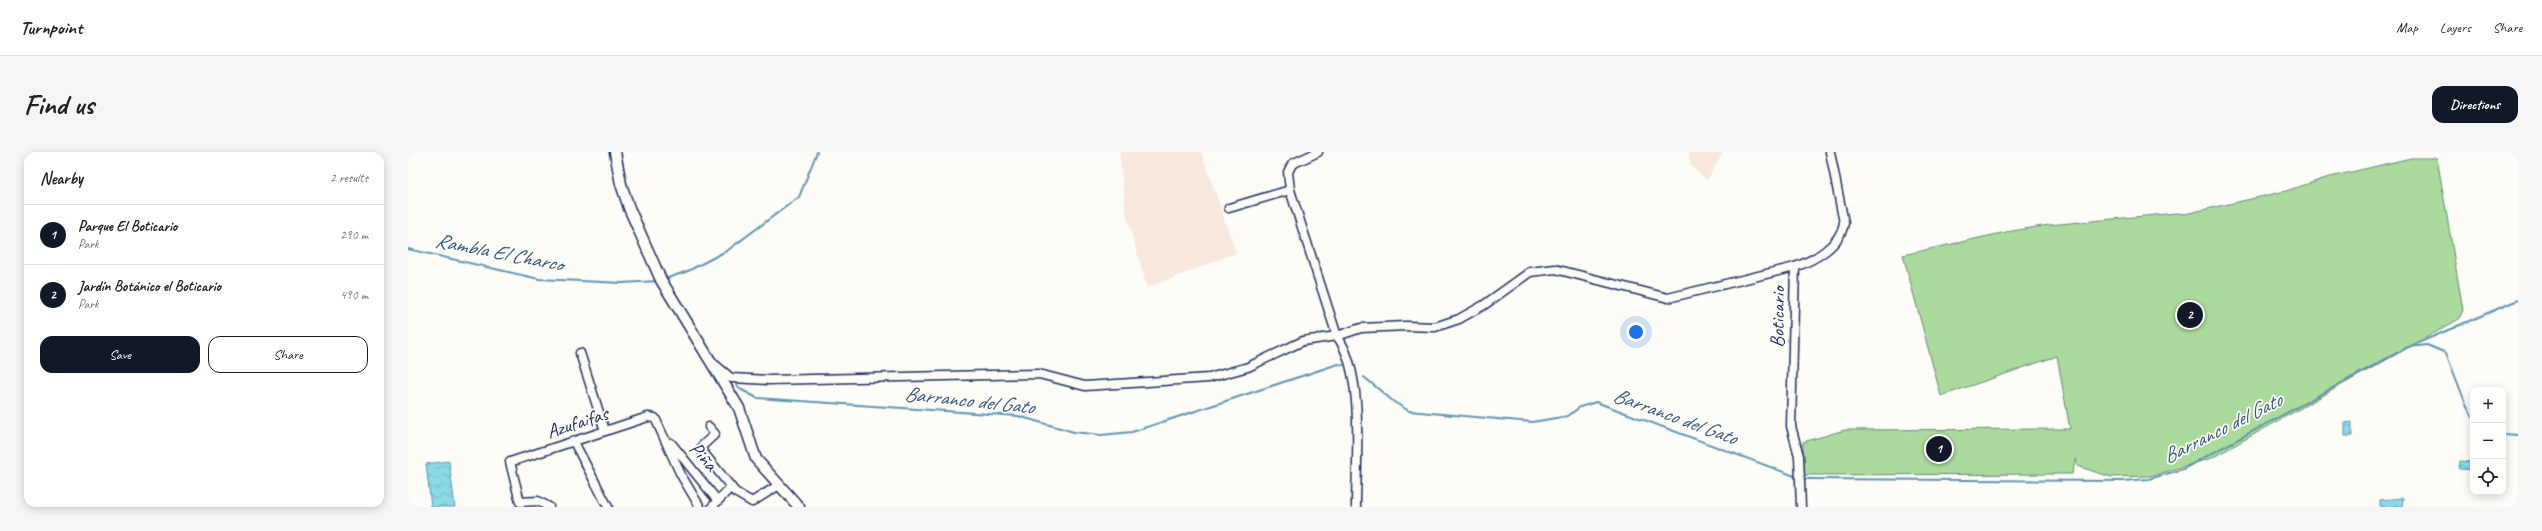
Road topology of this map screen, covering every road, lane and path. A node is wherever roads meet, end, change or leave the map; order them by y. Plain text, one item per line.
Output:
1 (615, 152) edge
2 (1318, 152) edge
3 (1830, 152) edge
4 (1290, 190) junction
5 (1228, 208) dead end
6 (1795, 267) junction
7 (1337, 336) junction
8 (580, 353) dead end
9 (709, 359) junction
10 (709, 427) dead end
11 (605, 431) junction
12 (664, 435) junction
13 (574, 442) junction
14 (779, 485) junction
15 (731, 487) junction
16 (715, 503) edge
17 (549, 507) edge
18 (608, 507) edge
19 (700, 507) edge
20 (799, 507) edge
21 (1356, 507) edge
22 (1801, 507) edge

1 - 9 street
2 - 4 street
3 - 6 street, Boticario
4 - 5 street
4 - 7 street
6 - 7 street
6 - 22 street, Boticario
7 - 9 street
7 - 21 street
8 - 11 street
9 - 14 street
10 - 15 street
11 - 12 street, Azufaifas
11 - 13 street, Azufaifas
12 - 16 street, Piña
12 - 19 street
13 - 17 street, Azufaifas
13 - 18 street
14 - 15 street
14 - 20 street
15 - 16 street

